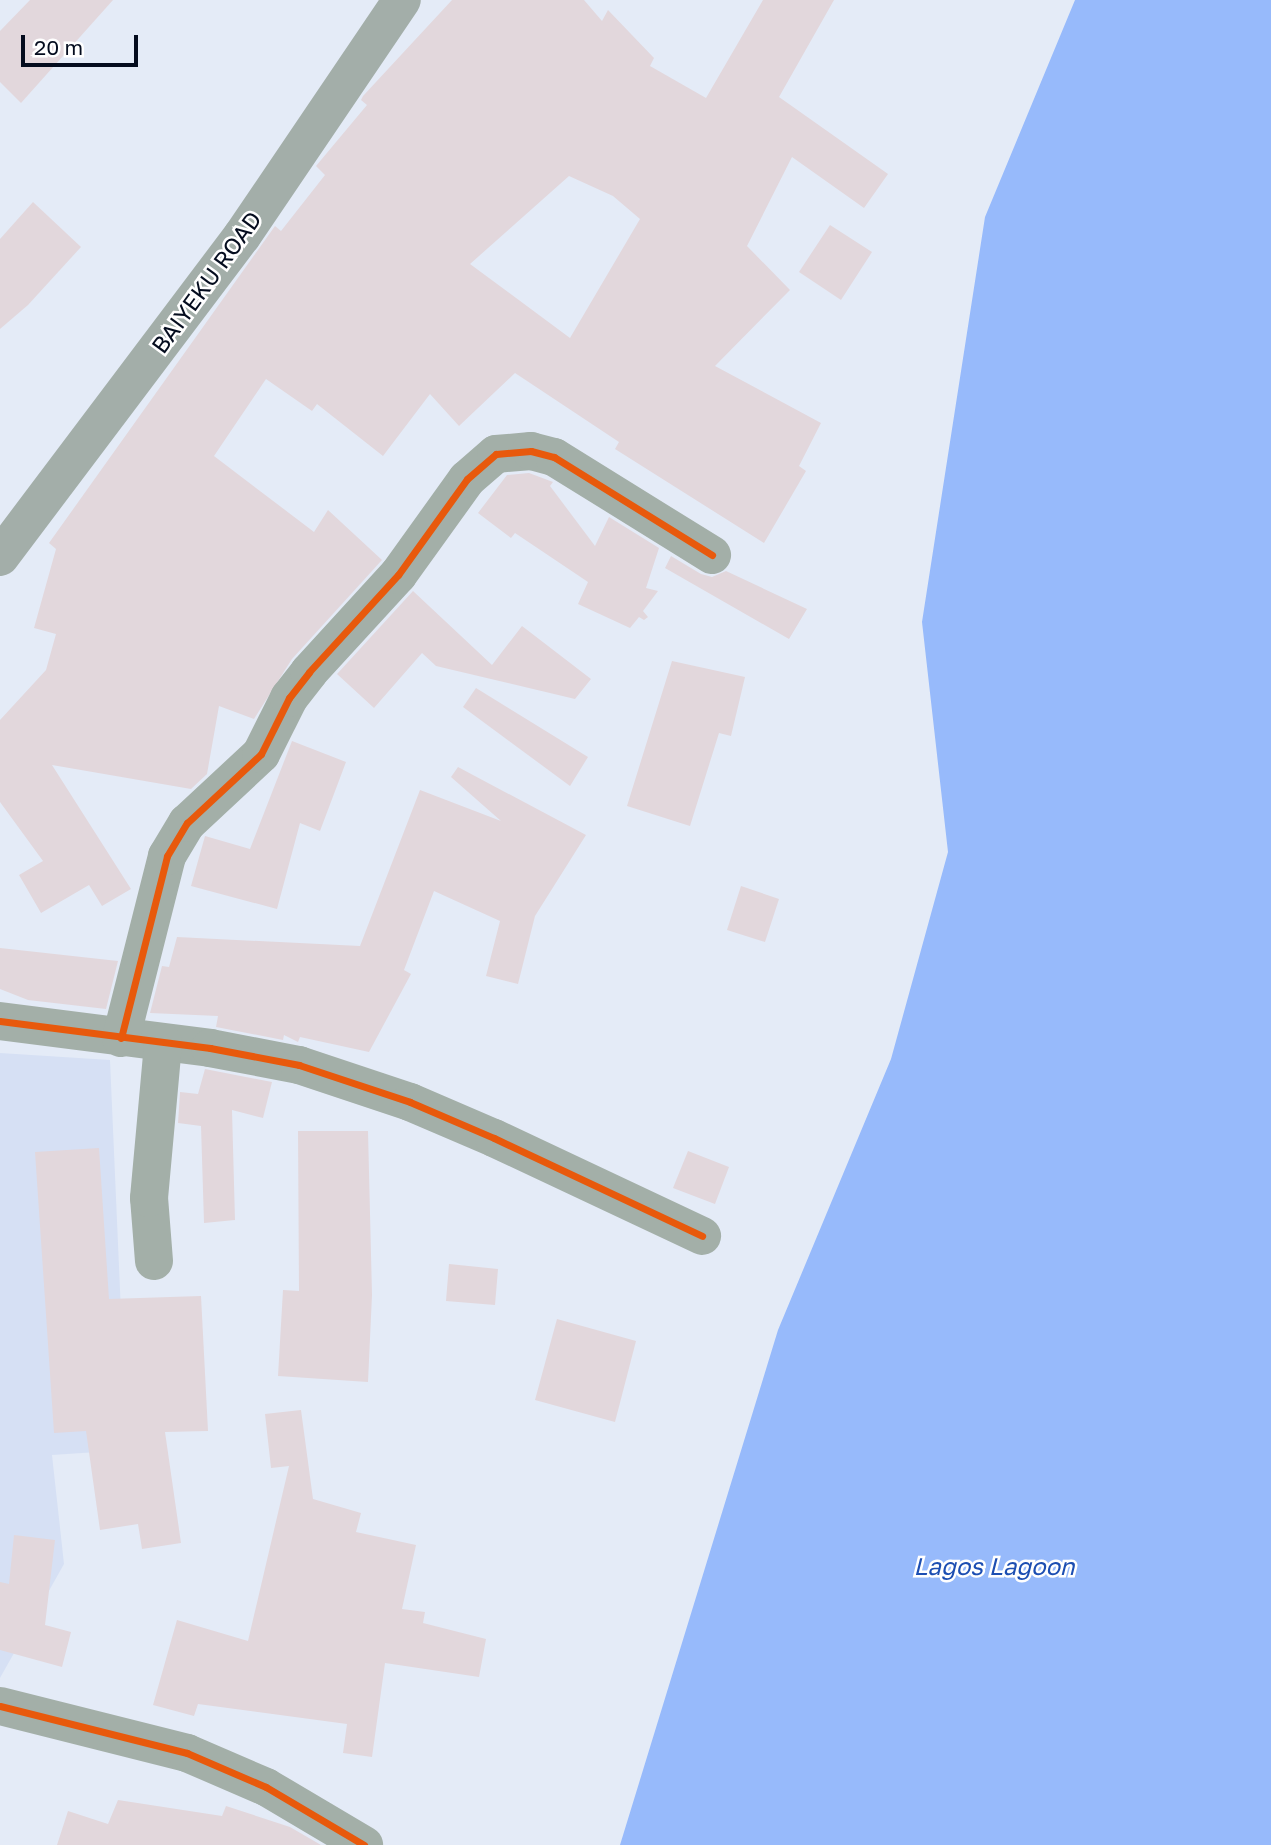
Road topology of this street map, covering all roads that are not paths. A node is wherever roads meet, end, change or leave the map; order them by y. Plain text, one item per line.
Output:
1 (402, 0) edge
2 (712, 555) dead end
3 (0, 557) edge
4 (0, 1021) edge
5 (121, 1038) junction
6 (163, 1043) junction
7 (702, 1236) dead end
8 (154, 1261) dead end
9 (0, 1706) edge
10 (364, 1845) edge

1 - 3 main road, BAIYEKU ROAD
2 - 5 street
4 - 5 street
5 - 6 street
6 - 7 street
6 - 8 street
9 - 10 street

